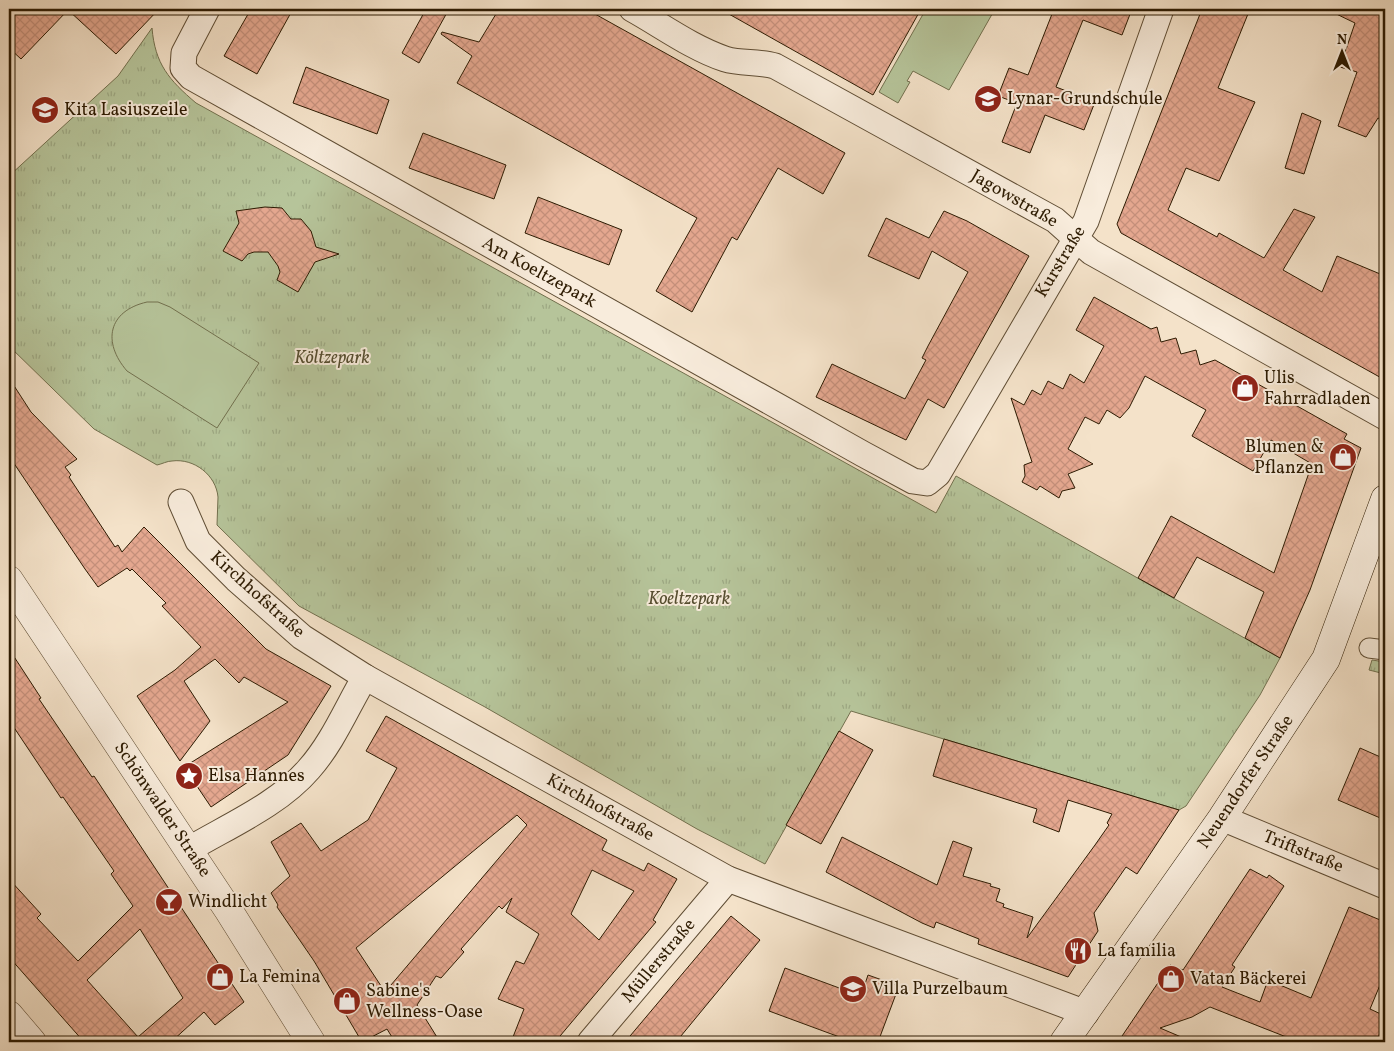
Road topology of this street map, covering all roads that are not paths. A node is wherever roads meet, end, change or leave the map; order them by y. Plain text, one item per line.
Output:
1 (207, 9) edge
2 (632, 9) edge
3 (1161, 9) edge
4 (1076, 238) junction
5 (1385, 417) edge
6 (913, 481) joint
7 (1385, 499) edge
8 (181, 502) dead end
9 (9, 580) edge
10 (365, 677) junction
11 (1222, 818) junction
12 (188, 850) junction
13 (728, 879) junction
14 (1385, 886) edge
15 (1086, 1013) junction
16 (9, 1015) edge
17 (32, 1042) edge
18 (311, 1042) edge
19 (590, 1042) edge
20 (1064, 1042) edge

1 - 6 street, Am Koeltzepark
2 - 4 street, Jagowstraße
3 - 4 street, Kurstraße
4 - 5 street, Jagowstraße
4 - 6 street, Kurstraße
7 - 11 main road, Neuendorfer Straße
8 - 10 street, Kirchhofstraße
9 - 12 main road, Schönwalder Straße
10 - 12 street
10 - 13 street, Kirchhofstraße
11 - 14 street, Triftstraße
11 - 15 main road, Neuendorfer Straße
12 - 18 main road, Schönwalder Straße
13 - 15 street, Kirchhofstraße
13 - 19 street, Müllerstraße
15 - 20 main road, Neuendorfer Straße
16 - 17 main road

